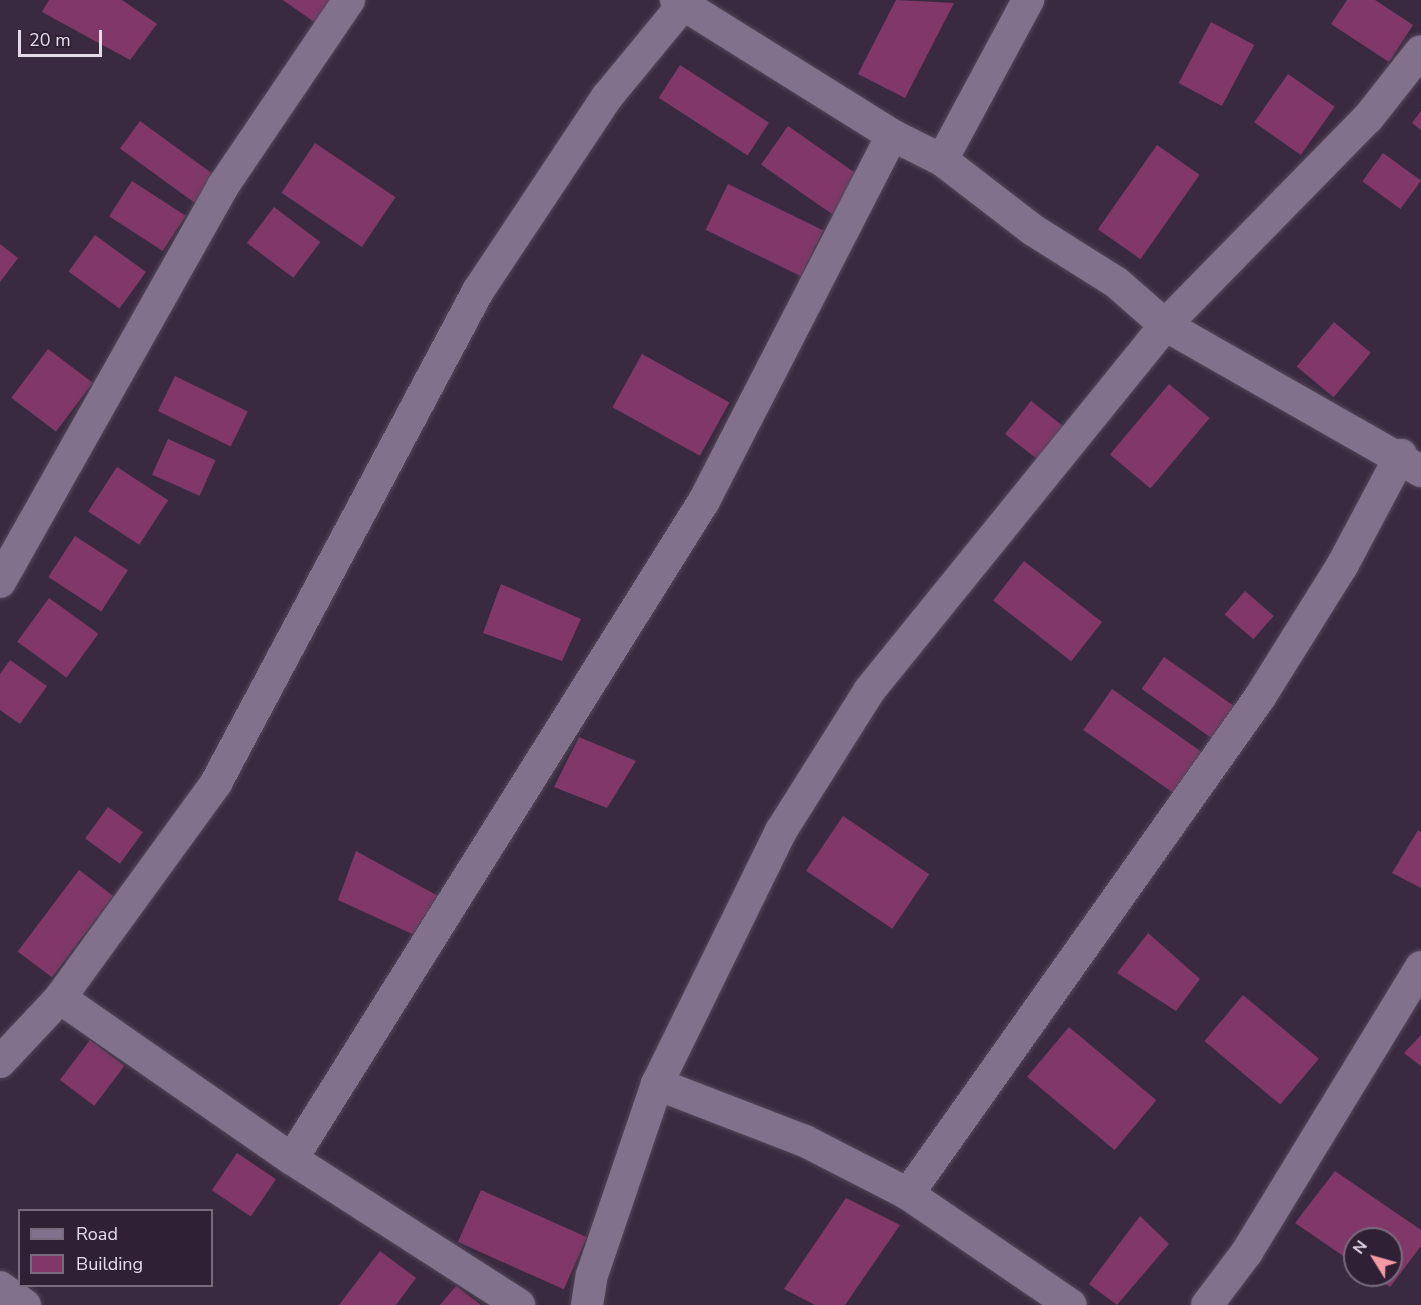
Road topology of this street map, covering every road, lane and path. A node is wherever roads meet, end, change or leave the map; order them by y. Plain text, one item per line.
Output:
1 (348, 0) edge
2 (1028, 0) edge
3 (682, 2) edge
4 (1421, 51) edge
5 (892, 135) junction
6 (942, 160) junction
7 (1165, 325) junction
8 (1411, 463) edge
9 (0, 582) edge
10 (1421, 967) edge
11 (60, 998) junction
12 (0, 1062) edge
13 (657, 1084) junction
14 (292, 1159) junction
15 (908, 1194) junction
16 (0, 1287) edge
17 (25, 1305) edge
18 (519, 1305) edge
19 (587, 1305) edge
20 (1071, 1305) edge
21 (1207, 1305) edge

1 - 9 street
2 - 6 street
3 - 5 street
3 - 11 street
4 - 7 street
5 - 6 street
5 - 14 street
6 - 7 street
7 - 8 street
7 - 13 street
8 - 15 street
10 - 21 street
11 - 12 street
11 - 14 street
13 - 15 street
13 - 19 street
14 - 18 street
15 - 20 street
16 - 17 street

